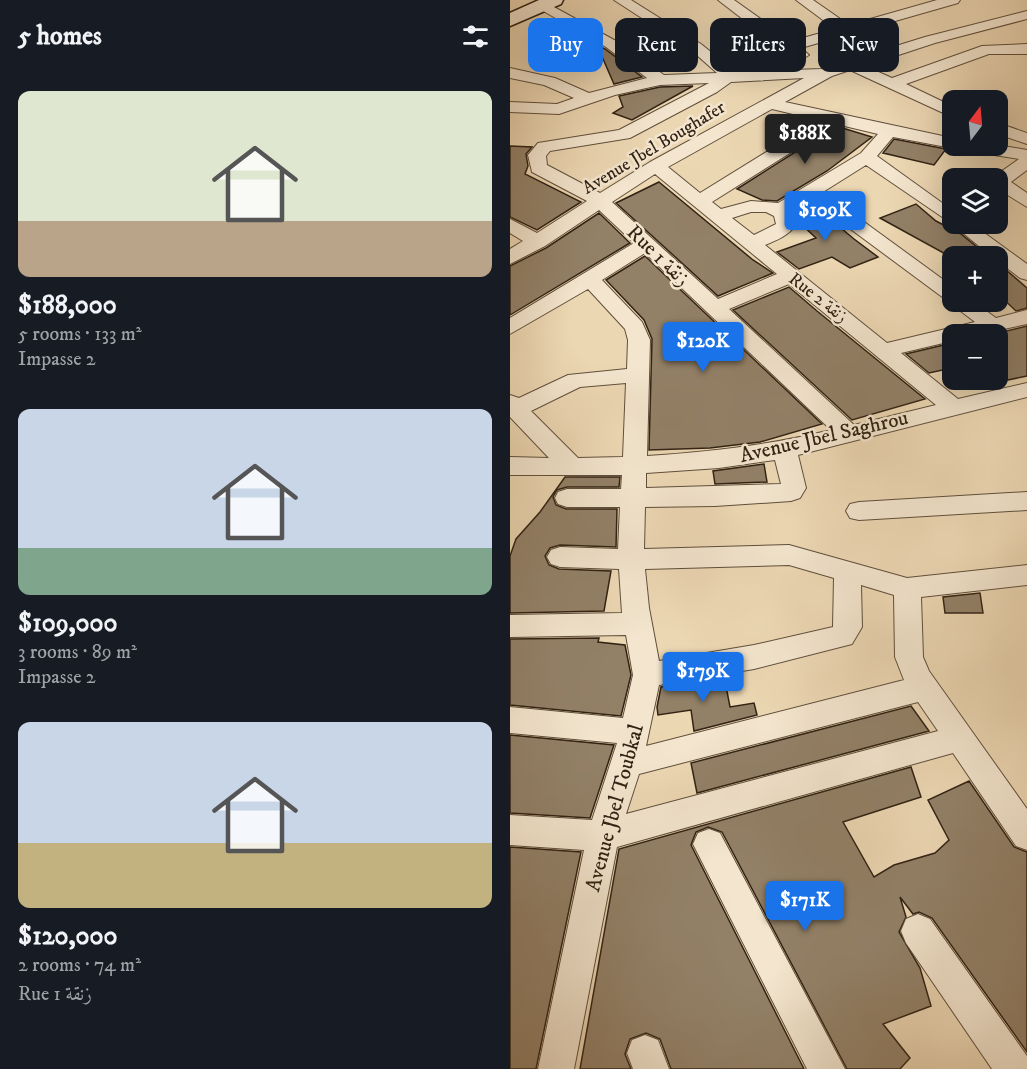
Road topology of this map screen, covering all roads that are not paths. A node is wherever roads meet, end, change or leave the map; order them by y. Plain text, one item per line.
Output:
1 (621, 0) edge
2 (725, 0) edge
3 (803, 0) edge
4 (953, 0) edge
5 (878, 2) dead end
6 (549, 3) edge
7 (1027, 15) edge
8 (894, 16) junction
9 (749, 18) edge
10 (829, 18) edge
11 (887, 18) edge
12 (510, 20) edge
13 (930, 40) junction
14 (1027, 49) edge
15 (899, 50) edge
16 (828, 72) joint
17 (867, 72) edge
18 (510, 73) edge
19 (730, 75) junction
20 (660, 80) junction
21 (894, 84) junction
22 (590, 99) junction
23 (768, 103) junction
24 (510, 107) edge
25 (942, 107) edge
26 (668, 112) junction
27 (833, 118) junction
28 (889, 131) junction
29 (714, 134) junction
30 (942, 141) edge
31 (1008, 152) edge
32 (1027, 155) edge
33 (867, 157) junction
34 (1027, 162) edge
35 (656, 166) junction
36 (812, 192) junction
37 (601, 201) junction
38 (700, 201) junction
39 (1027, 201) edge
40 (780, 210) junction
41 (942, 211) edge
42 (719, 217) junction
43 (510, 225) edge
44 (973, 234) edge
45 (538, 242) junction
46 (749, 244) junction
47 (645, 245) junction
48 (510, 258) edge
49 (1027, 274) edge
50 (790, 276) junction
51 (589, 278) junction
52 (942, 288) edge
53 (714, 308) junction
54 (975, 312) edge
55 (1027, 317) edge
56 (991, 324) joint
57 (510, 327) edge
58 (942, 336) edge
59 (885, 350) junction
60 (639, 375) junction
61 (1027, 390) edge
62 (513, 406) edge
63 (953, 407) junction
64 (847, 432) junction
65 (785, 450) junction
66 (633, 465) junction
67 (510, 466) edge
68 (573, 468) junction
69 (567, 498) dead end
70 (633, 499) junction
71 (1027, 501) edge
72 (859, 511) dead end
73 (560, 557) dead end
74 (632, 559) junction
75 (847, 573) junction
76 (1027, 574) edge
77 (906, 588) junction
78 (639, 624) junction
79 (510, 626) edge
80 (647, 675) junction
81 (923, 687) junction
82 (510, 720) edge
83 (635, 732) junction
84 (960, 738) junction
85 (627, 764) junction
86 (1017, 805) edge
87 (510, 830) edge
88 (1027, 835) edge
89 (603, 836) junction
90 (709, 844) dead end
91 (918, 931) dead end
92 (556, 1069) edge
93 (827, 1069) edge
94 (1014, 1069) edge

1 - 19 street
2 - 9 street
3 - 10 street
4 - 8 street
5 - 8 street
6 - 12 street
6 - 20 street
7 - 13 street, Avenue Jbel Boughafer
8 - 11 street
8 - 13 street
13 - 15 street, Avenue Jbel Boughafer
14 - 21 street
16 - 19 street
16 - 23 street, Avenue Jbel Boughafer
17 - 21 street
18 - 22 street
19 - 20 street
19 - 26 street
20 - 22 street
21 - 25 street
22 - 24 street
23 - 27 street
23 - 29 street, Avenue Jbel Boughafer
26 - 29 street
26 - 37 street, Rue 1 زنقة
27 - 28 street
27 - 38 street
28 - 30 street
28 - 33 street
29 - 35 street, Avenue Jbel Boughafer
31 - 32 street
33 - 36 street
33 - 41 street
34 - 39 street
35 - 37 street, Avenue Jbel Boughafer
35 - 38 street, Rue 2 زنقة
36 - 40 street
36 - 52 street
37 - 45 street, Avenue Jbel Boughafer
37 - 47 street, Rue 1 زنقة
38 - 42 street, Rue 2 زنقة
40 - 42 street
40 - 46 street
42 - 46 street, Rue 2 زنقة
43 - 45 street
44 - 49 street
45 - 48 street, Avenue Jbel Boughafer
46 - 50 street, Rue 2 زنقة
47 - 51 street
47 - 53 street, Rue 1 زنقة
50 - 53 street
50 - 59 street, Rue 2 زنقة
51 - 57 street
51 - 60 street, Avenue Jbel Toubkal
53 - 64 street, Rue 1 زنقة
54 - 56 street
55 - 56 street
58 - 59 street
59 - 63 street, Rue 2 زنقة
60 - 62 street
60 - 66 street, Avenue Jbel Toubkal
61 - 63 street, Avenue Jbel Saghrou
62 - 68 street
63 - 64 street, Avenue Jbel Saghrou
64 - 65 street, Avenue Jbel Saghrou
65 - 66 street, Avenue Jbel Saghrou
65 - 70 street
66 - 68 street, Avenue Jbel Saghrou
66 - 70 street, Avenue Jbel Toubkal
67 - 68 street, Avenue Jbel Saghrou
69 - 70 street
70 - 74 street, Avenue Jbel Toubkal
71 - 72 street
73 - 74 street
74 - 75 street
74 - 78 street, Avenue Jbel Toubkal
75 - 77 street
75 - 80 street
76 - 77 street
77 - 81 street
78 - 79 street
78 - 80 street, Avenue Jbel Toubkal
80 - 83 street, Avenue Jbel Toubkal
81 - 84 street
81 - 85 street
82 - 83 street
83 - 85 street, Avenue Jbel Toubkal
84 - 86 street
84 - 89 street
85 - 89 street, Avenue Jbel Toubkal
86 - 88 street
87 - 89 street
89 - 92 street, Avenue Jbel Toubkal
90 - 93 street
91 - 94 street

